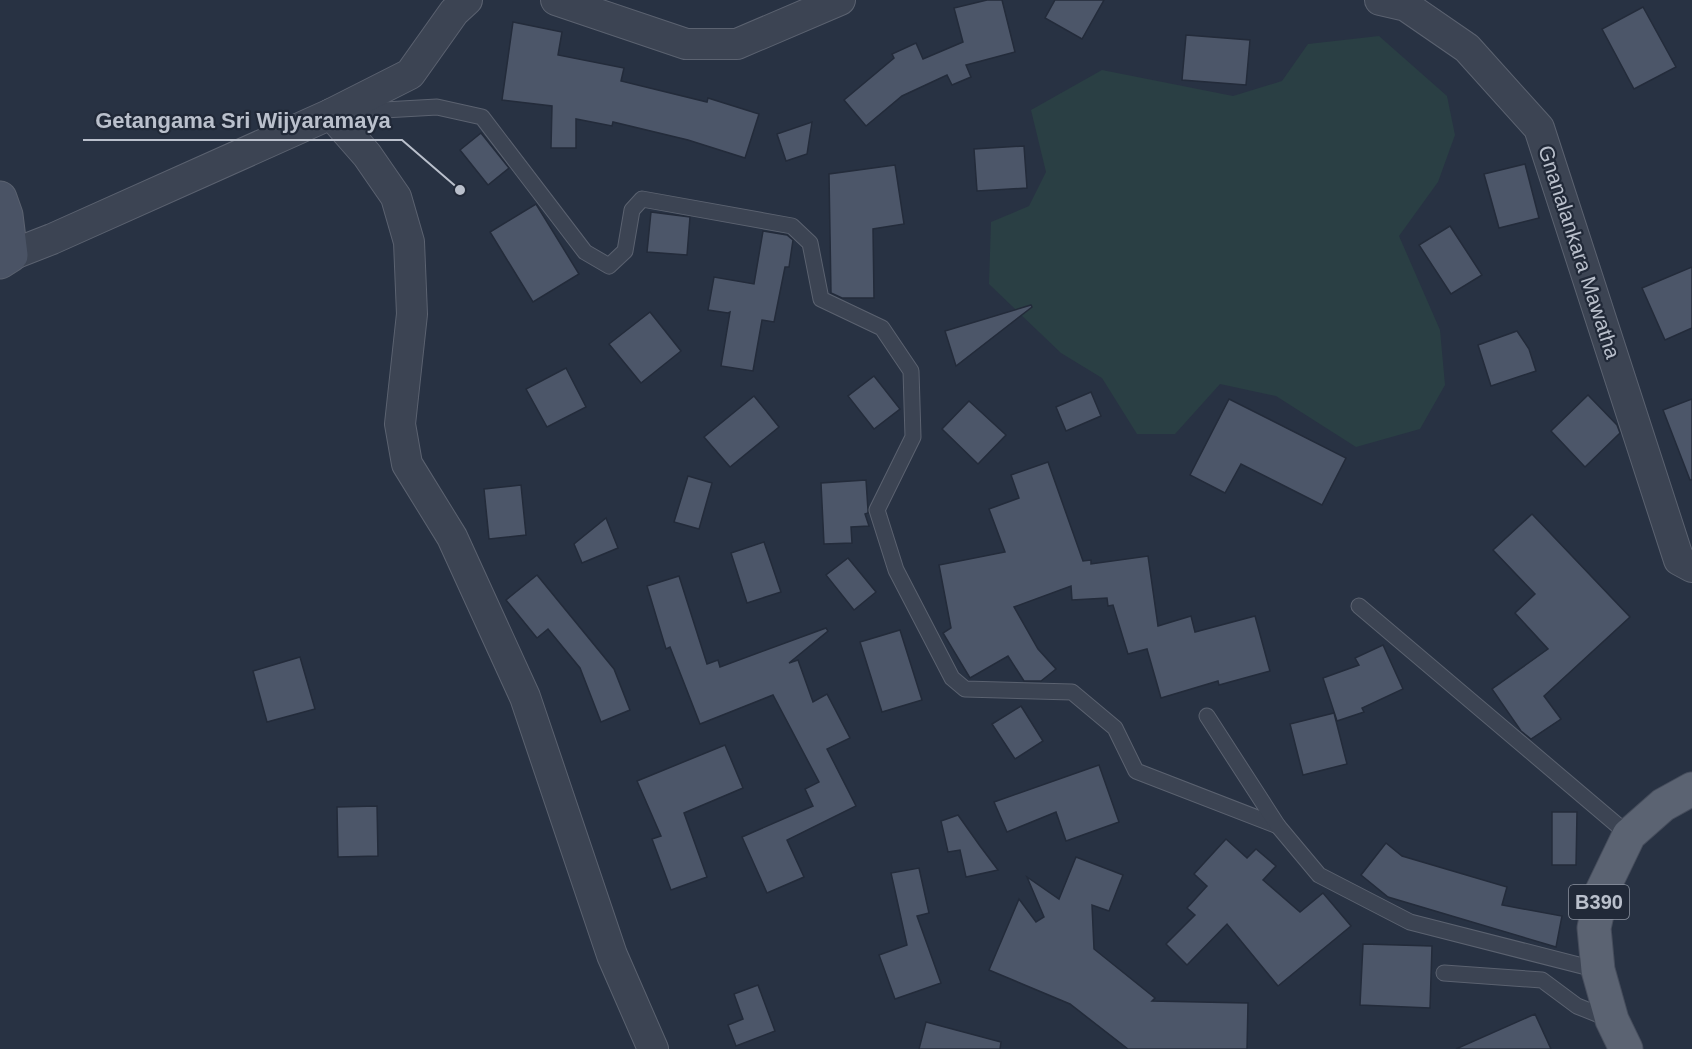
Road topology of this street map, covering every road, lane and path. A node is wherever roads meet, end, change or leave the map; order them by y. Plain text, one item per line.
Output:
1 (467, 0) edge
2 (556, 0) edge
3 (840, 0) edge
4 (1380, 0) edge
5 (331, 114) junction
6 (0, 198) edge
7 (5, 258) edge
8 (1692, 567) edge
9 (1359, 606) dead end
10 (1207, 716) dead end
11 (1692, 789) edge
12 (1278, 826) junction
13 (1629, 835) junction
14 (1598, 970) junction
15 (1444, 973) dead end
16 (1619, 1035) edge
17 (653, 1049) edge

1 - 5 street
2 - 3 street
4 - 8 street, Gnanalankara Mawatha
5 - 7 street
5 - 12 lane
5 - 17 street
6 - 7 street
9 - 13 lane
10 - 12 lane
11 - 13 main road, B390
12 - 14 lane
13 - 14 main road, B390
14 - 16 main road, B390
15 - 16 lane

